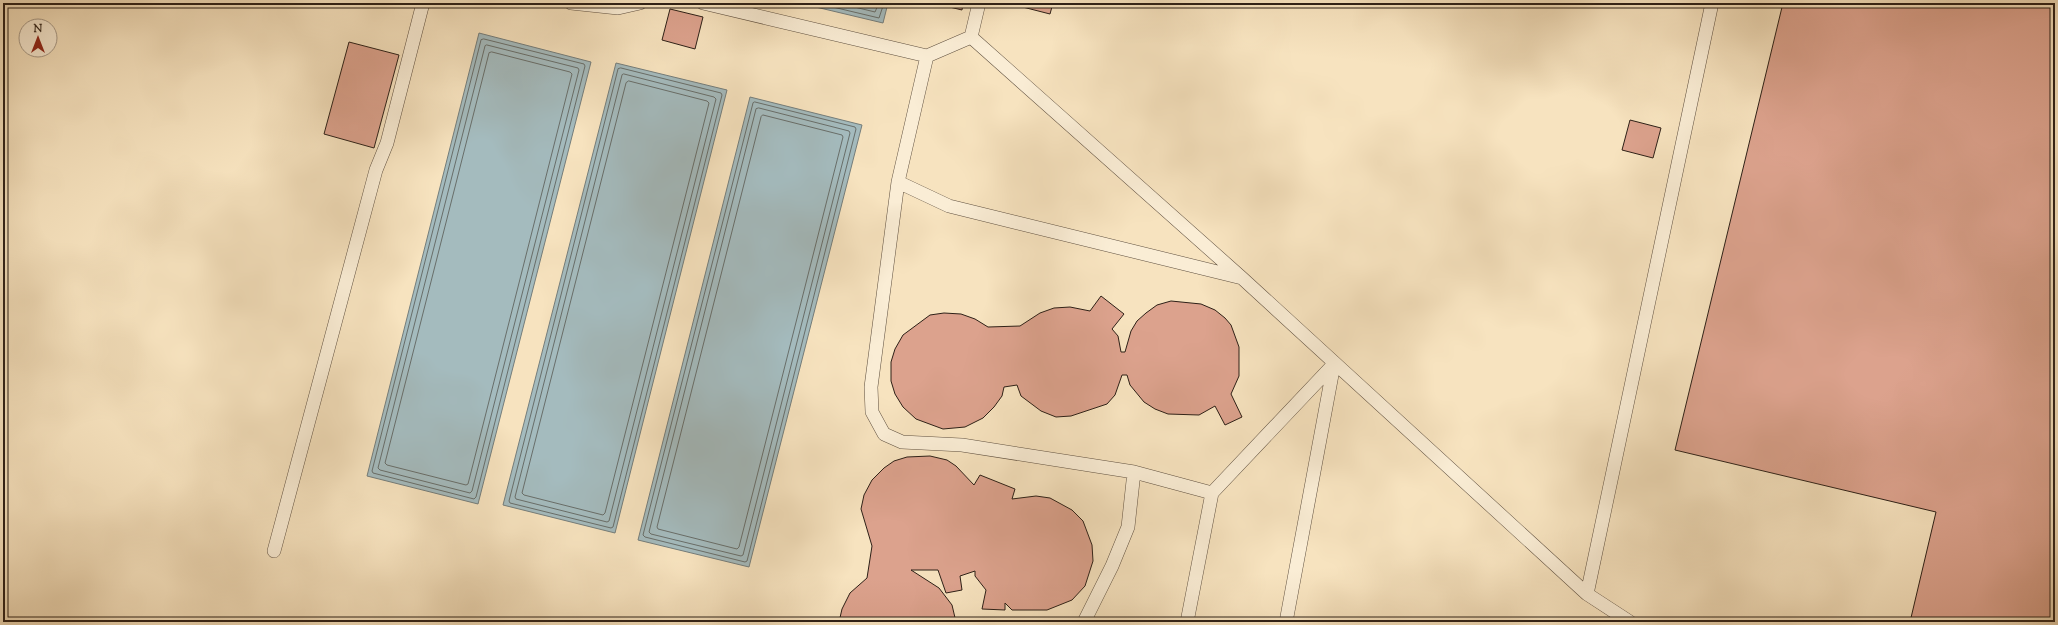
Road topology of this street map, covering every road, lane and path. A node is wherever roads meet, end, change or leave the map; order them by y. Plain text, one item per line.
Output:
1 (423, 3) edge
2 (571, 3) edge
3 (640, 3) edge
4 (702, 3) edge
5 (979, 3) edge
6 (1712, 3) edge
7 (971, 37) junction
8 (927, 56) junction
9 (898, 182) junction
10 (1242, 278) junction
11 (1334, 364) junction
12 (1134, 472) junction
13 (1212, 493) junction
14 (274, 551) dead end
15 (1587, 594) junction
16 (1084, 622) edge
17 (1187, 622) edge
18 (1286, 622) edge
19 (1630, 622) edge

1 - 14 lane
2 - 3 lane
4 - 8 lane
5 - 7 lane
6 - 15 lane
7 - 8 lane
7 - 10 lane
8 - 9 lane
9 - 10 lane
9 - 12 lane
10 - 11 lane
11 - 13 lane
11 - 15 lane
11 - 18 lane
12 - 13 lane
12 - 16 lane
13 - 17 lane
15 - 19 lane

